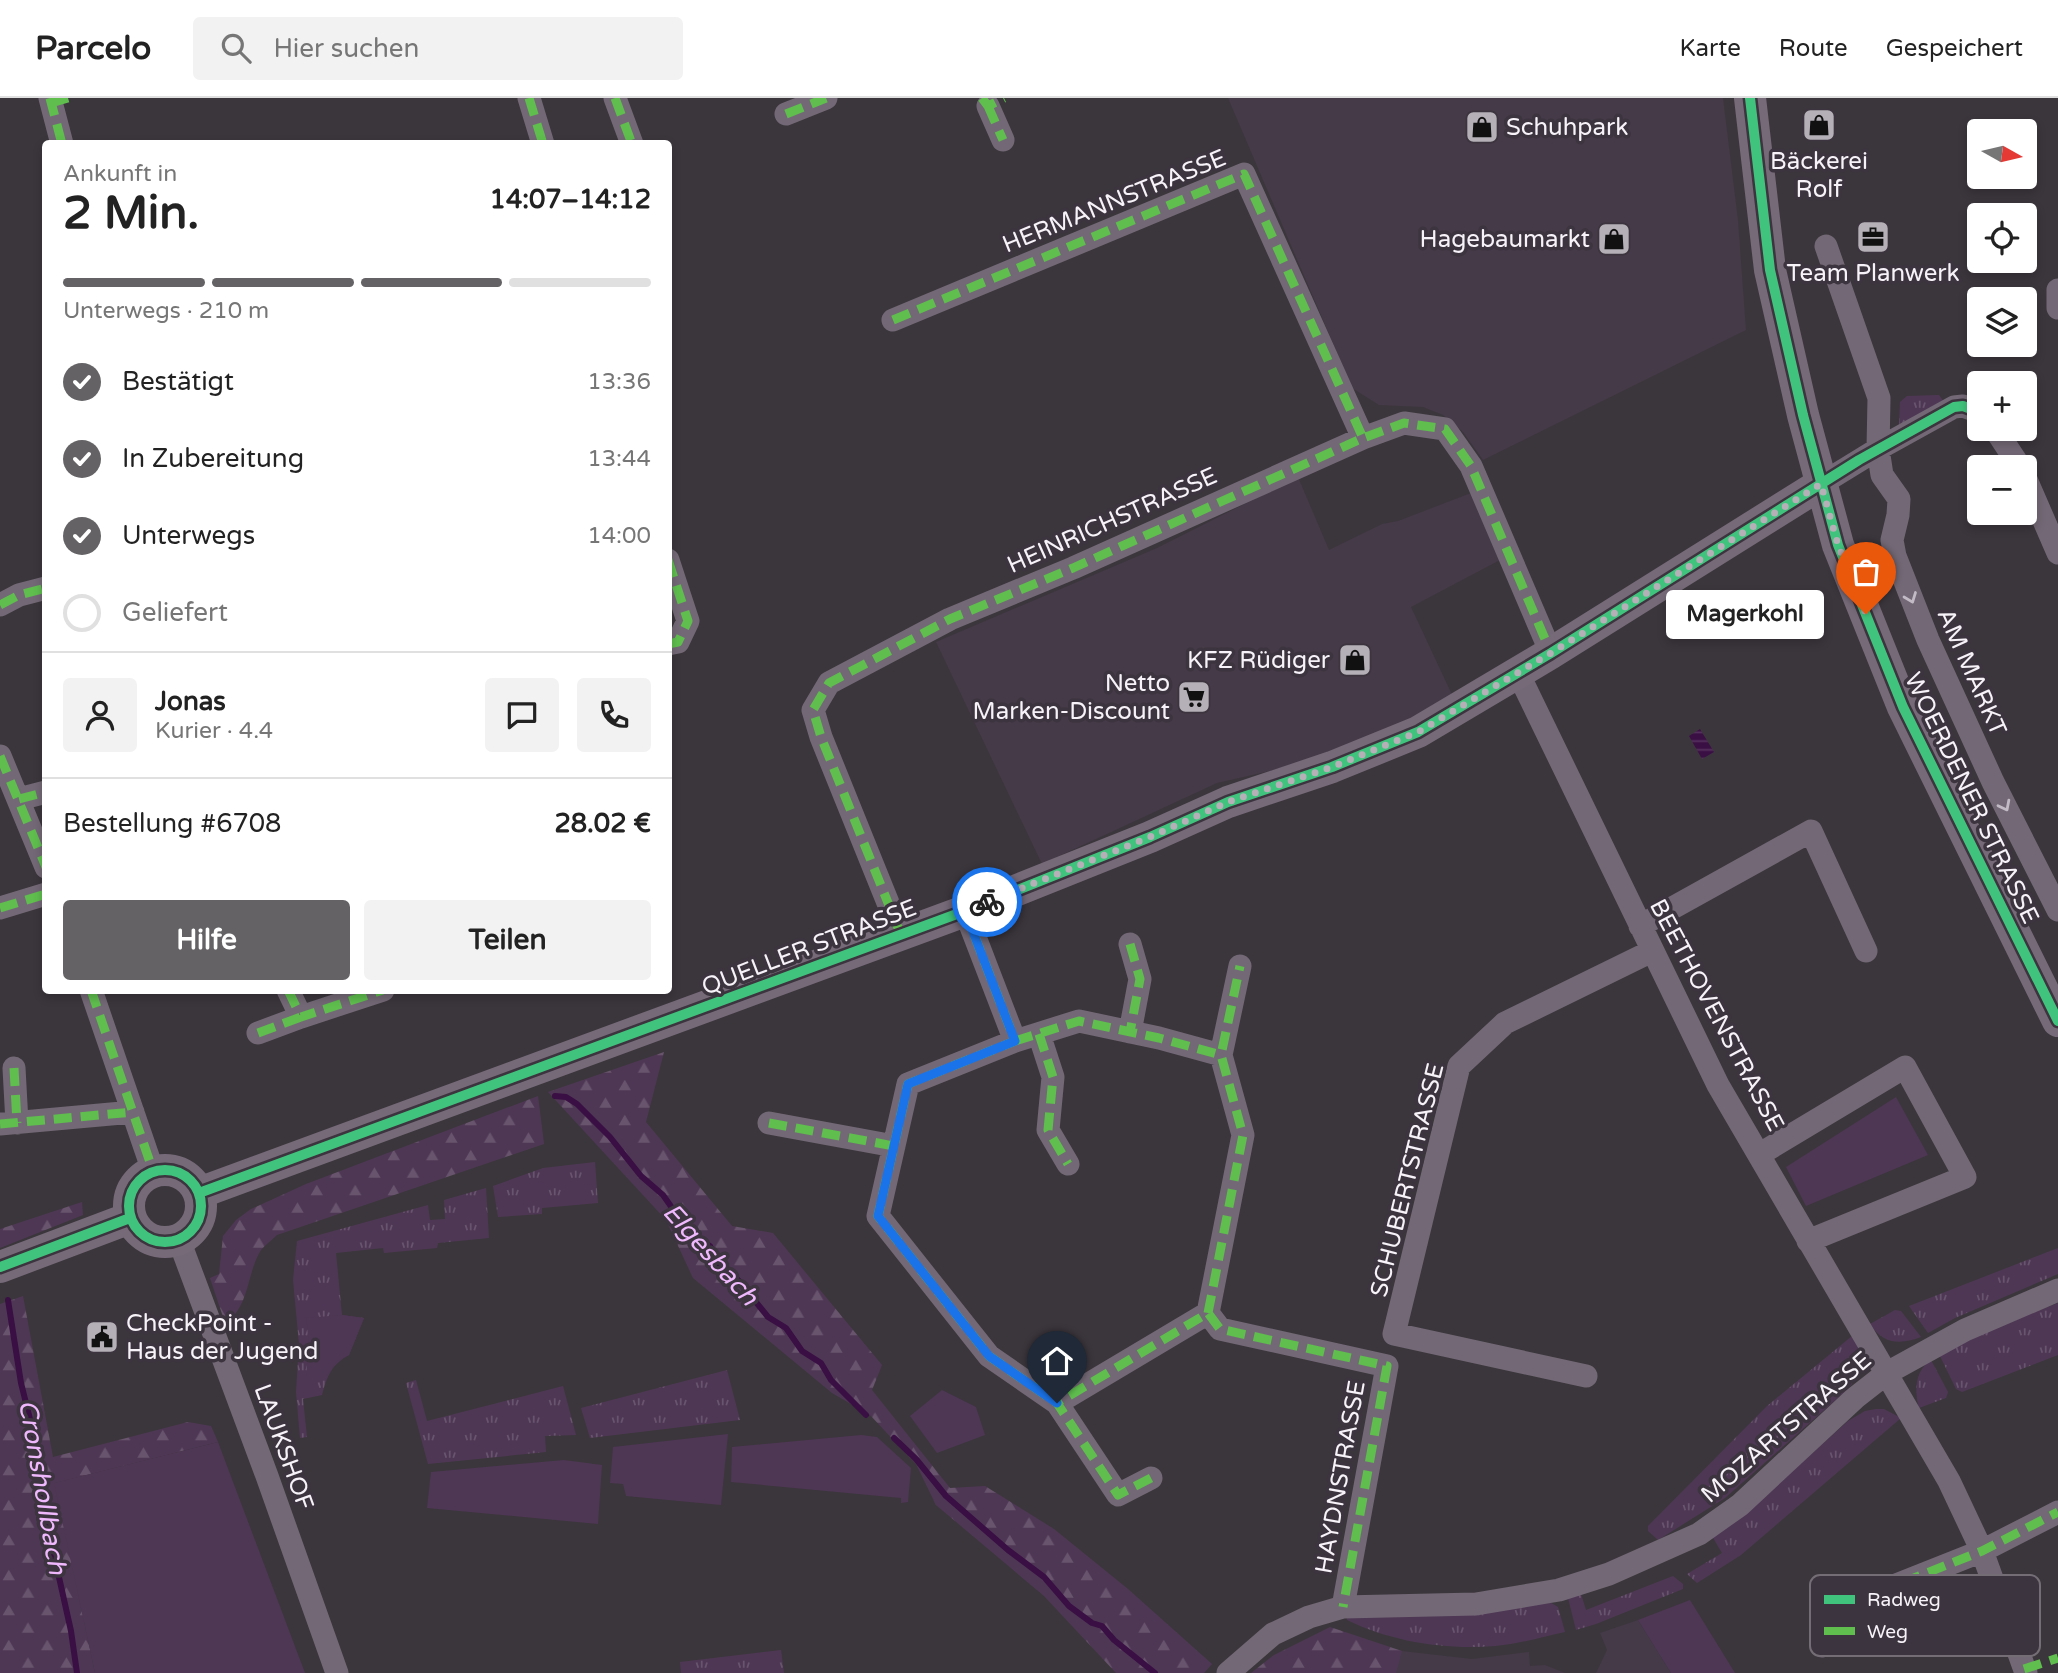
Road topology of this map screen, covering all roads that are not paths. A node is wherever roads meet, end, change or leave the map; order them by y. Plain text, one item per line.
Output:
1 (529, 98) edge
2 (615, 98) edge
3 (827, 98) edge
4 (1750, 98) edge
5 (56, 100) edge
6 (991, 101) edge
7 (786, 114) dead end
8 (61, 140) edge
9 (541, 140) edge
10 (631, 140) edge
11 (1003, 140) dead end
12 (1826, 246) dead end
13 (2058, 290) edge
14 (2058, 308) edge
15 (893, 320) dead end
16 (1967, 408) edge
17 (1363, 438) junction
18 (1878, 449) junction
19 (1821, 484) junction
20 (2037, 505) edge
21 (2058, 553) edge
22 (672, 572) edge
23 (42, 589) edge
24 (0, 605) edge
25 (672, 643) edge
26 (1551, 653) junction
27 (1518, 673) junction
28 (0, 756) edge
29 (42, 793) edge
30 (19, 799) junction
31 (42, 857) edge
32 (42, 895) edge
33 (0, 908) edge
34 (2058, 910) edge
35 (965, 911) junction
36 (1640, 926) junction
37 (901, 935) junction
38 (1130, 944) dead end
39 (1652, 951) junction
40 (1866, 951) dead end
41 (1240, 966) dead end
42 (92, 994) edge
43 (290, 994) edge
44 (371, 994) edge
45 (302, 1017) junction
46 (2058, 1021) edge
47 (1130, 1032) junction
48 (258, 1033) dead end
49 (1039, 1034) junction
50 (1015, 1041) junction
51 (1221, 1055) junction
52 (14, 1068) dead end
53 (133, 1112) junction
54 (769, 1123) dead end
55 (9, 1124) edge
56 (894, 1146) junction
57 (1760, 1154) junction
58 (1068, 1164) dead end
59 (153, 1171) junction
60 (199, 1193) junction
61 (130, 1217) junction
62 (179, 1240) junction
63 (1808, 1241) junction
64 (0, 1266) edge
65 (2058, 1290) edge
66 (1208, 1313) junction
67 (1887, 1373) junction
68 (1586, 1376) dead end
69 (1057, 1403) junction
70 (1151, 1478) dead end
71 (2058, 1512) edge
72 (1982, 1551) junction
73 (1922, 1575) edge
74 (1991, 1575) edge
75 (1343, 1607) junction
76 (2020, 1656) edge
77 (337, 1673) edge
78 (1228, 1673) edge
79 (2026, 1673) edge

1 - 9 street
2 - 10 street
3 - 7 street
4 - 19 main road, WOERDENER STRASSE
5 - 8 street
6 - 11 street
12 - 18 street, AM MARKT
13 - 14 street
15 - 17 street, HERMANNSTRASSE
16 - 18 street
17 - 26 street, HEINRICHSTRASSE
17 - 37 street, HEINRICHSTRASSE
18 - 19 street
18 -> 34 street, AM MARKT
19 - 26 main road, QUELLER STRASSE
19 - 46 main road, WOERDENER STRASSE
20 - 21 street
22 - 25 street
23 - 24 street
26 - 27 main road, QUELLER STRASSE
27 - 35 main road, QUELLER STRASSE
27 - 36 street, BEETHOVENSTRASSE
28 - 30 street
29 - 30 street
30 - 31 street
32 - 33 street
35 - 37 main road, QUELLER STRASSE
35 - 50 street
36 - 39 street, BEETHOVENSTRASSE
36 - 40 street
37 - 60 main road, QUELLER STRASSE
38 - 47 street
39 - 57 street, BEETHOVENSTRASSE
39 - 68 street, SCHUBERTSTRASSE
41 - 51 street
42 - 53 street
43 - 45 street
44 - 45 street
45 - 48 street
47 - 49 street
47 - 51 street
49 - 50 street
49 - 58 street
50 - 56 street
51 - 66 street
52 - 55 street
53 - 55 street
53 - 59 street
54 - 56 street
56 - 69 street
57 - 63 street, BEETHOVENSTRASSE
57 - 63 street
59 - 60 main road
59 - 61 main road
60 - 62 main road
61 - 62 main road
61 - 64 main road
62 - 77 street, LAUKSHOF
63 - 67 street, BEETHOVENSTRASSE
65 - 67 street, MOZARTSTRASSE
66 - 69 street
66 - 75 street, HAYDNSTRASSE
67 - 72 street, BEETHOVENSTRASSE
67 - 75 street, MOZARTSTRASSE
69 - 70 street
71 - 72 street
72 - 73 street
72 - 74 street, BEETHOVENSTRASSE
75 - 78 street, MOZARTSTRASSE
76 - 79 street, BEETHOVENSTRASSE

